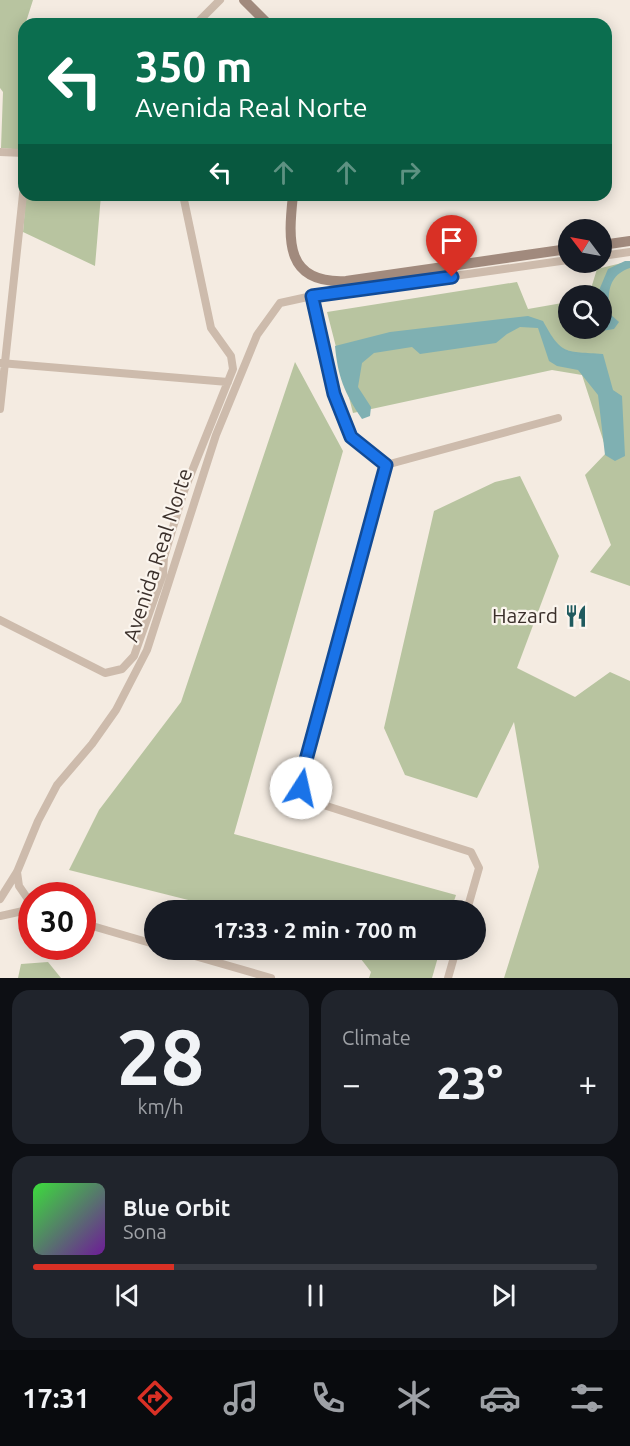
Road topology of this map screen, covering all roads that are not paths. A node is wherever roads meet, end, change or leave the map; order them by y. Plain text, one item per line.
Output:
1 (220, 0) edge
2 (244, 0) edge
3 (202, 18) edge
4 (262, 18) edge
5 (0, 152) edge
6 (18, 153) edge
7 (22, 201) edge
8 (184, 201) edge
9 (292, 201) edge
10 (630, 241) edge
11 (612, 244) edge
12 (558, 250) edge
13 (630, 252) edge
14 (612, 255) edge
15 (558, 262) edge
16 (312, 296) junction
17 (2, 363) edge
18 (228, 382) junction
19 (0, 409) edge
20 (558, 418) dead end
21 (386, 465) junction
22 (0, 620) edge
23 (16, 872) junction
24 (18, 886) edge
25 (0, 899) edge
26 (470, 900) edge
27 (18, 911) edge
28 (0, 916) edge
29 (96, 927) edge
30 (144, 941) edge
31 (209, 960) edge
32 (453, 960) edge
33 (271, 978) edge
34 (448, 978) edge

1 - 3 street
2 - 4 street
5 - 6 street
7 - 17 street
8 - 18 street
9 - 12 street
10 - 11 street
13 - 14 street
15 - 16 street, Avenida Real Norte
16 - 21 street
16 - 23 street, Avenida Real Norte
17 - 18 street
17 - 19 street
18 - 22 street
20 - 21 street
21 - 26 street
23 - 24 street
23 - 25 street, Avenida Real Norte
27 - 28 street
29 - 30 street
31 - 33 street
32 - 34 street

